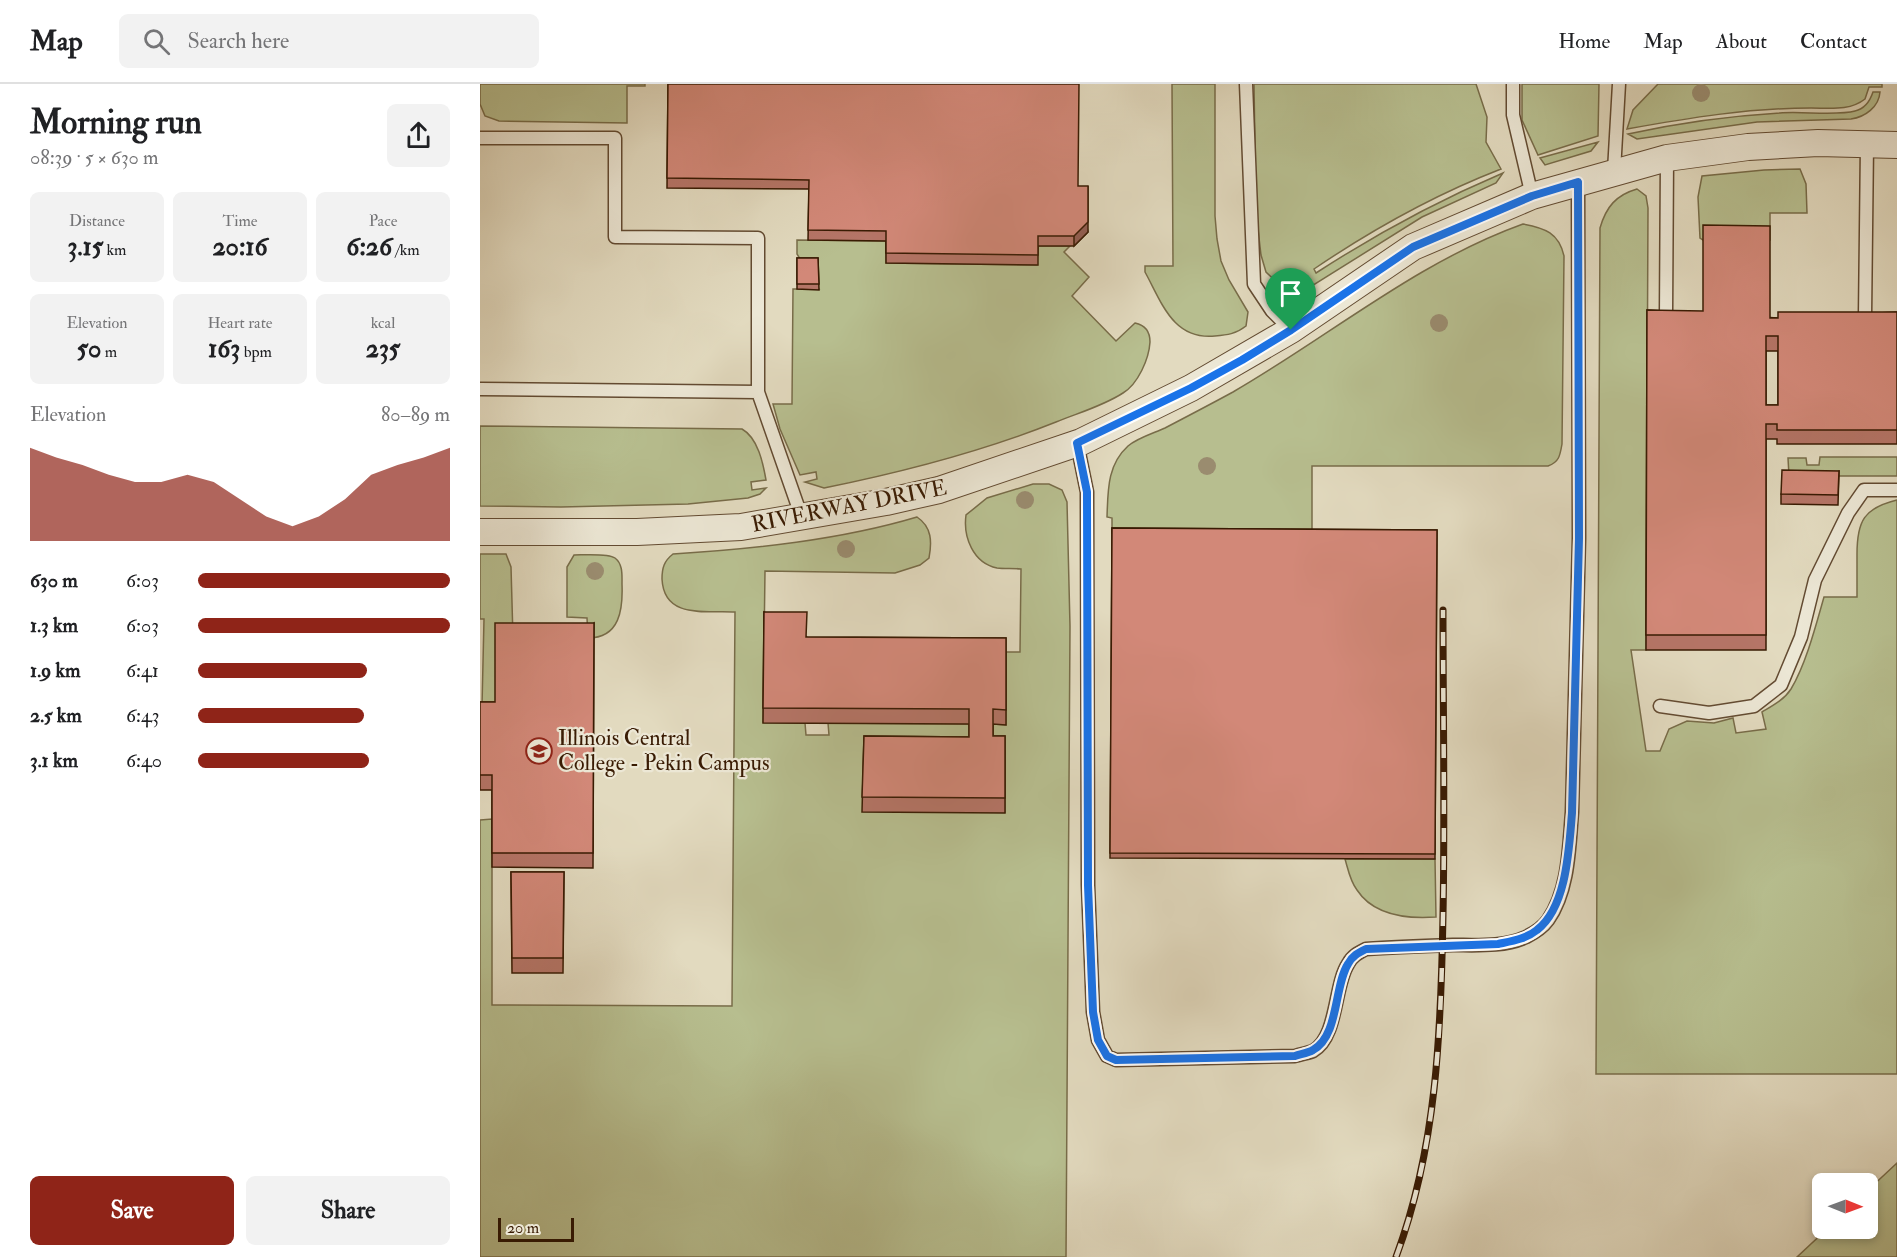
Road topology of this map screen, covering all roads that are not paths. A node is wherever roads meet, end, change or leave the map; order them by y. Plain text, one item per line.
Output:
1 (1246, 84) edge
2 (1513, 84) edge
3 (1619, 84) edge
4 (480, 138) edge
5 (1867, 144) junction
6 (1897, 145) edge
7 (1666, 158) junction
8 (1614, 171) junction
9 (1578, 182) junction
10 (1532, 196) junction
11 (1666, 316) edge
12 (1865, 317) edge
13 (1291, 330) junction
14 (480, 390) edge
15 (758, 392) junction
16 (1077, 443) junction
17 (1897, 490) edge
18 (801, 518) junction
19 (480, 532) edge
20 (1660, 706) dead end

1 - 13 lane
2 - 10 lane
3 - 8 lane
4 - 15 lane
5 - 6 street, RIVERWAY DRIVE
5 - 7 street, RIVERWAY DRIVE
5 - 12 lane
7 - 8 street, RIVERWAY DRIVE
7 - 11 lane
8 - 9 street, RIVERWAY DRIVE
9 - 10 street, RIVERWAY DRIVE
9 - 16 lane
10 - 13 street, RIVERWAY DRIVE
13 - 16 street, RIVERWAY DRIVE
14 - 15 lane
15 - 18 lane
16 - 18 street, RIVERWAY DRIVE
17 - 20 lane
18 - 19 street, RIVERWAY DRIVE

